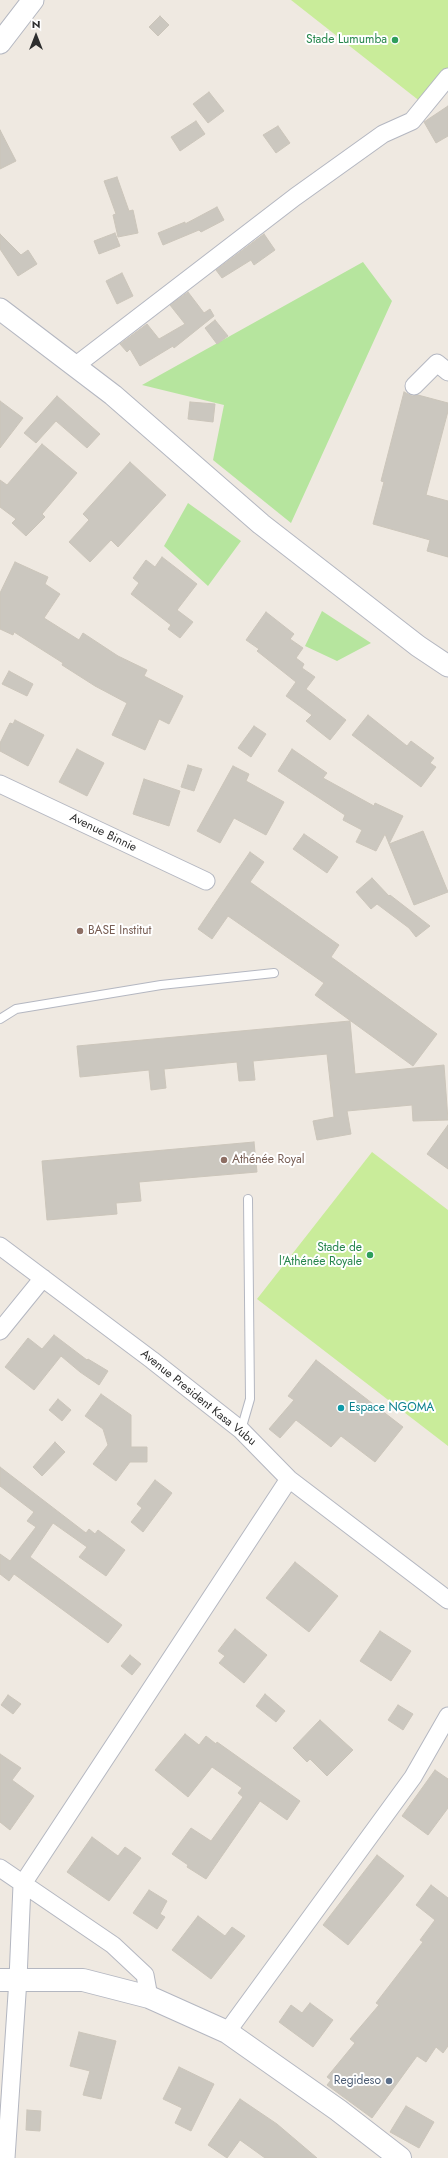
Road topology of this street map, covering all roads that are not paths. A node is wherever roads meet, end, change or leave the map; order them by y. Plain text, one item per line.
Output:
1 (33, 0) edge
2 (3, 33) edge
3 (448, 77) edge
4 (0, 309) edge
5 (75, 366) junction
6 (448, 372) edge
7 (414, 386) dead end
8 (448, 666) edge
9 (0, 784) edge
10 (206, 881) dead end
11 (274, 973) dead end
12 (0, 1019) edge
13 (248, 1199) dead end
14 (0, 1246) edge
15 (43, 1278) junction
16 (0, 1331) edge
17 (241, 1430) junction
18 (289, 1479) junction
19 (448, 1600) edge
20 (448, 1716) edge
21 (0, 1868) edge
22 (22, 1885) junction
23 (9, 1979) edge
24 (149, 1997) junction
25 (227, 2032) junction
26 (6, 2158) edge
27 (400, 2158) edge

1 - 2 street
3 - 5 street
4 - 5 street
5 - 8 street
6 - 7 street
9 - 10 street, Avenue Binnie
11 - 12 lane
13 - 17 lane
14 - 15 street, Avenue President Kasa Vubu
15 - 16 street
15 - 17 street, Avenue President Kasa Vubu
17 - 18 street, Avenue President Kasa Vubu
18 - 19 street, Avenue President Kasa Vubu
18 - 22 street
20 - 25 street
21 - 22 street
22 - 23 street
22 - 24 street
23 - 24 main road
23 - 26 street
24 - 25 main road
25 - 27 main road

